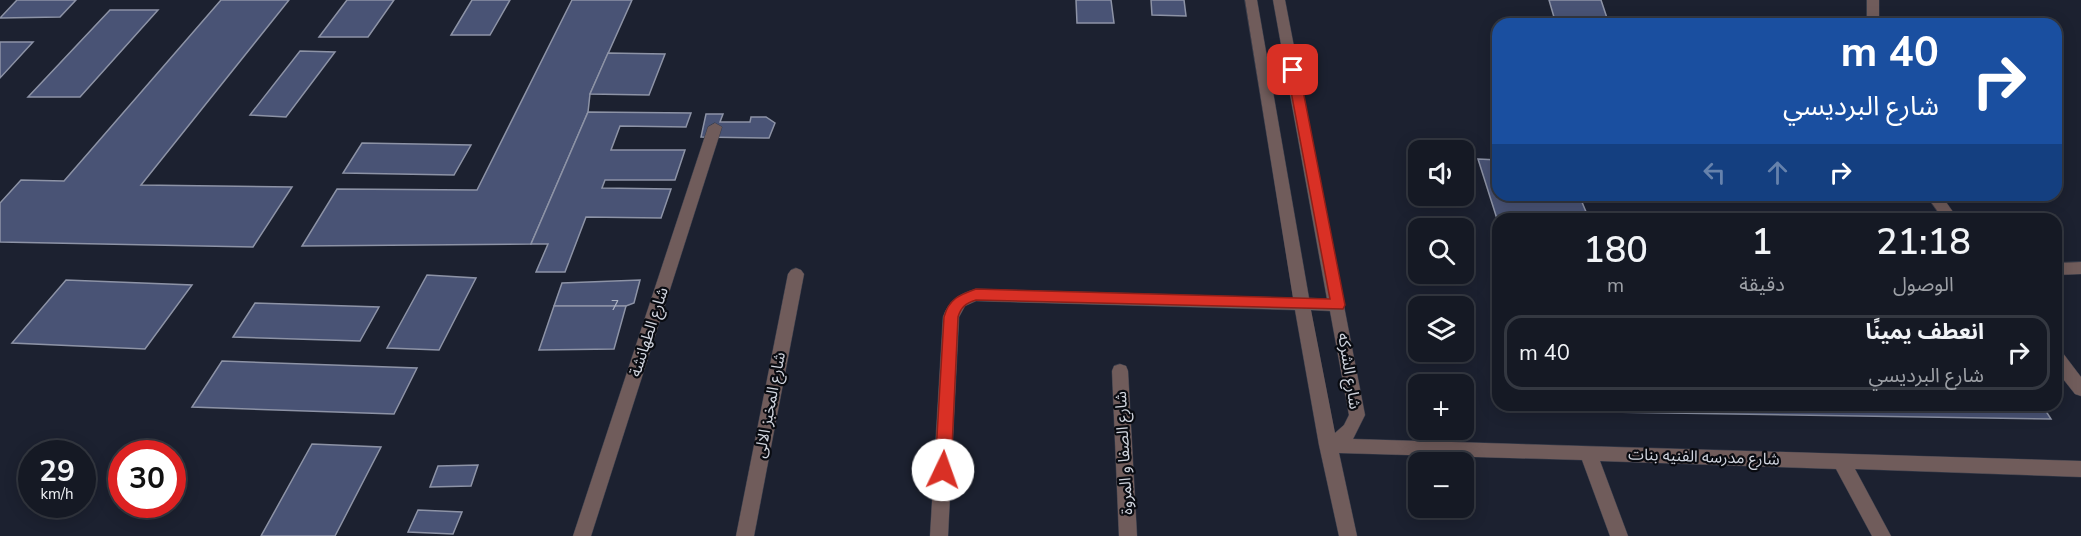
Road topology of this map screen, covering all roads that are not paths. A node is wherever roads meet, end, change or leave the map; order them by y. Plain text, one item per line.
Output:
1 (1251, 0) edge
2 (1279, 0) edge
3 (1873, 0) edge
4 (1873, 18) edge
5 (715, 127) dead end
6 (2081, 268) edge
7 (2062, 269) edge
8 (796, 274) dead end
9 (1302, 303) junction
10 (1338, 305) junction
11 (2062, 365) edge
12 (1120, 371) dead end
13 (2081, 389) edge
14 (1328, 445) junction
15 (1588, 453) junction
16 (1841, 461) junction
17 (2081, 469) edge
18 (582, 536) edge
19 (745, 536) edge
20 (939, 536) edge
21 (1128, 536) edge
22 (1348, 536) edge
23 (1619, 536) edge
24 (1882, 536) edge

1 - 9 street, شارع الشركه
2 - 10 street, شارع الشركه
3 - 4 street
5 - 18 street, شارع الطهانشة
6 - 7 street
8 - 19 street, شارع المخبز الالى
9 - 10 street
9 - 14 street, شارع الشركه
9 - 20 street
10 - 14 street, شارع الشركه
11 - 13 street
12 - 21 street, شارع الصفا و المروة
14 - 15 street, شارع مدرسه الفنيه بنات
14 - 22 street, شارع الشركه
15 - 16 street, شارع مدرسه الفنيه بنات
15 - 23 street
16 - 17 street, شارع مدرسه الفنيه بنات
16 - 24 street

